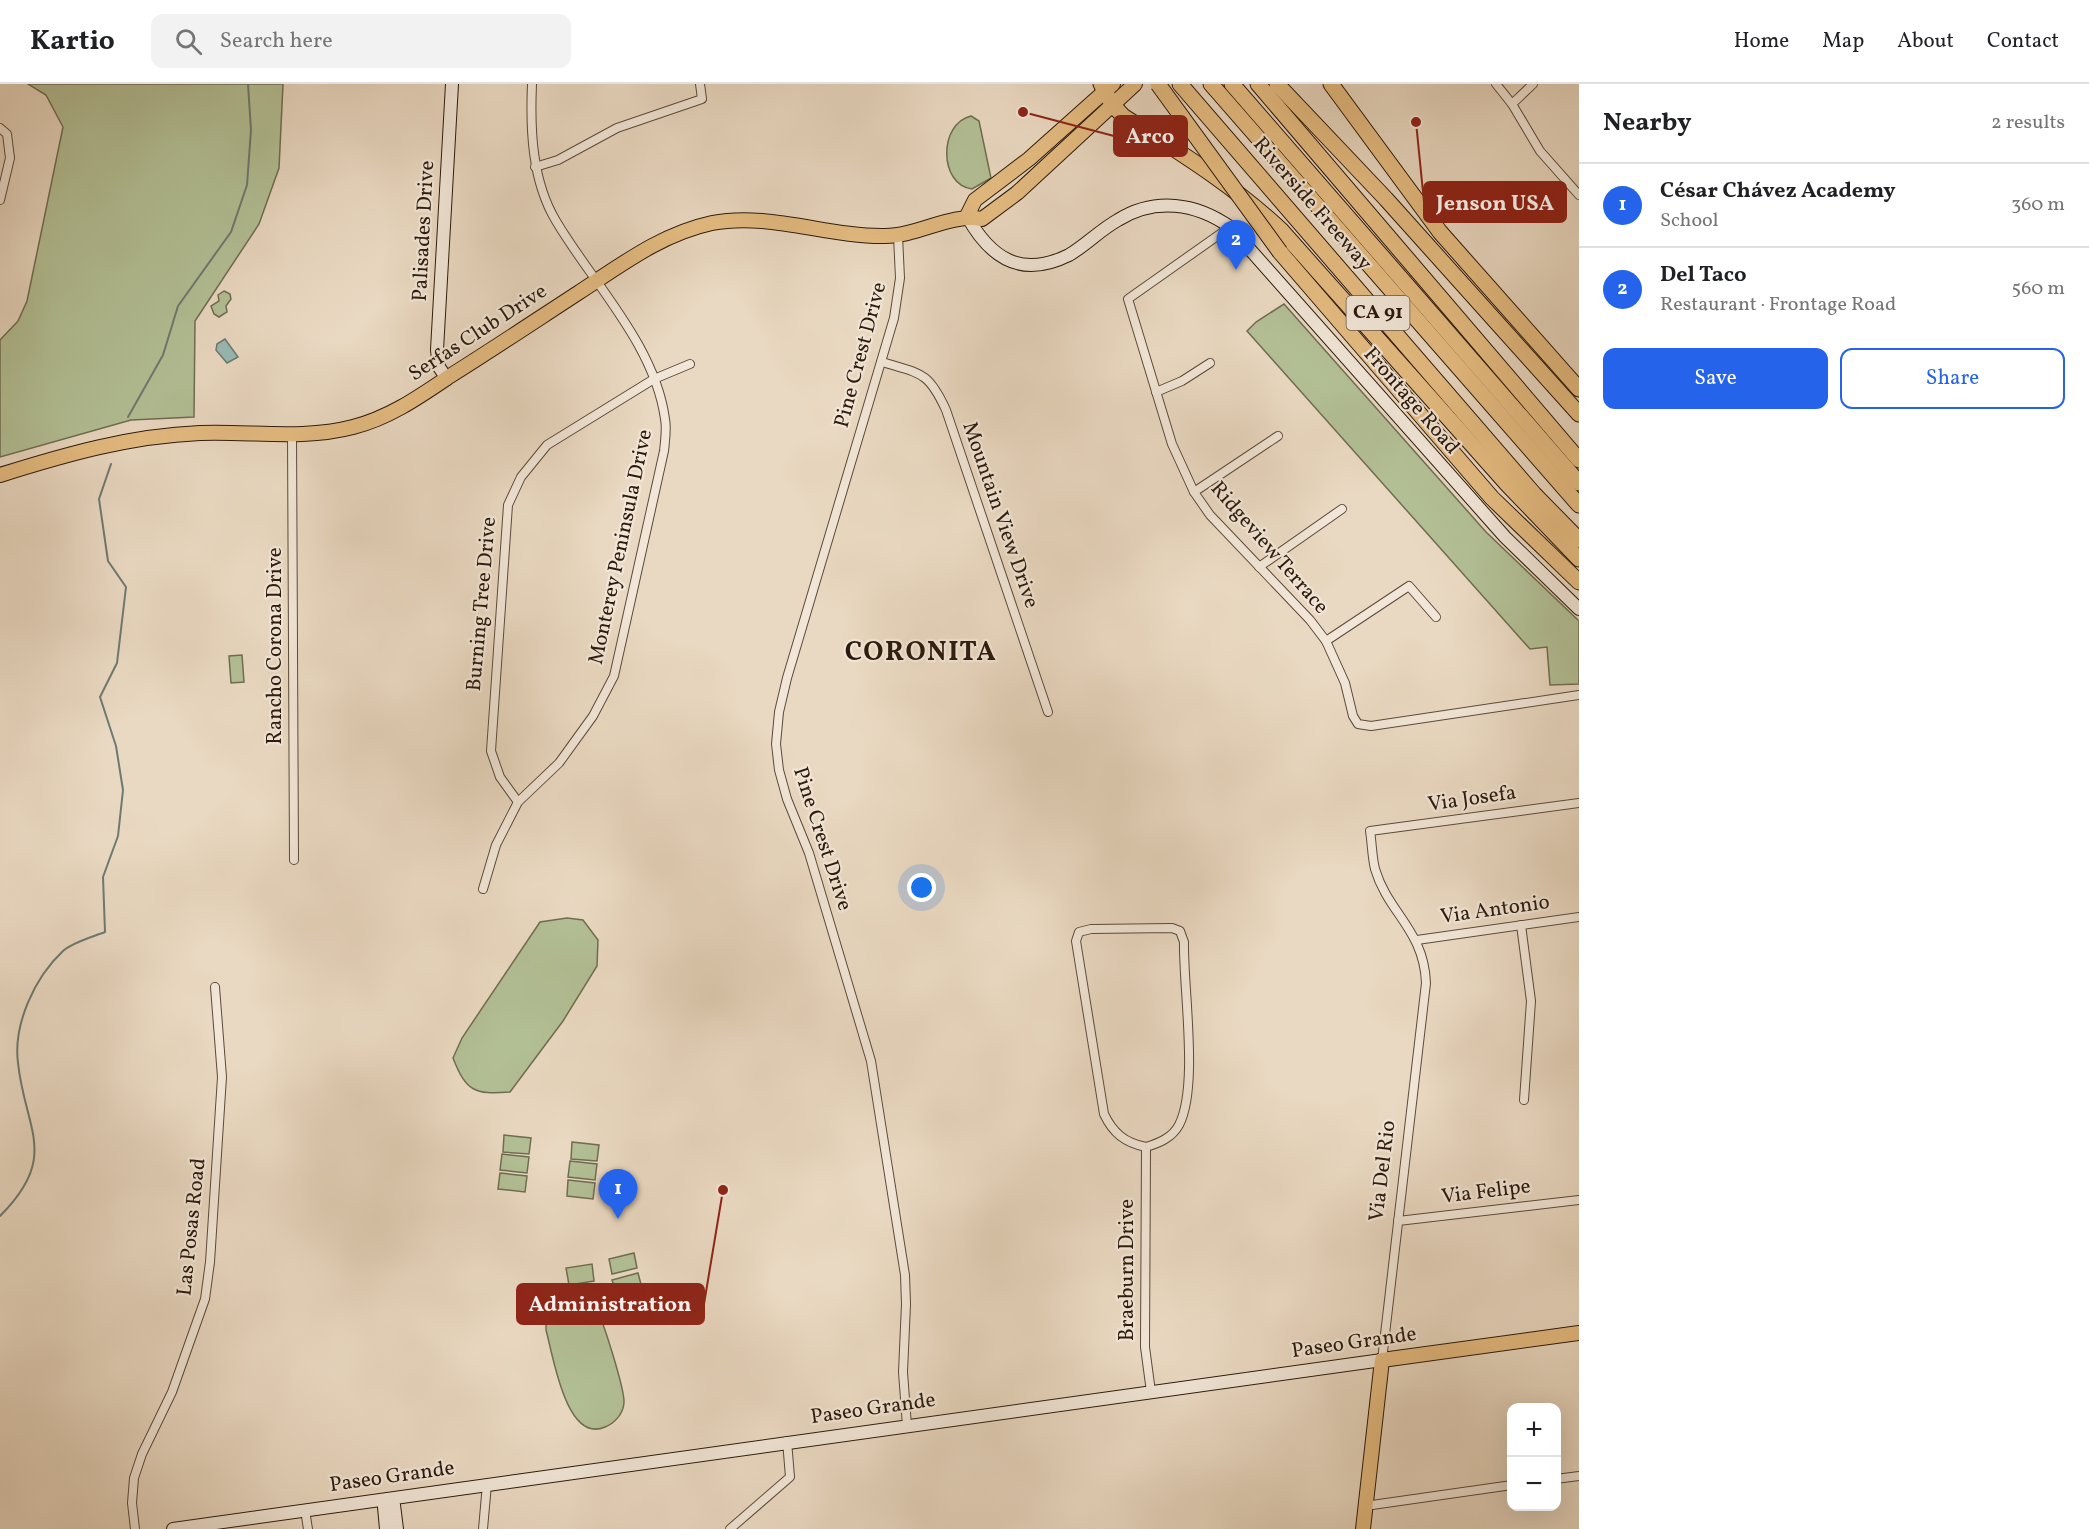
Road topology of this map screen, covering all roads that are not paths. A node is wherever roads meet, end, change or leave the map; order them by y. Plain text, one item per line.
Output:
1 (452, 84) edge
2 (532, 84) edge
3 (700, 84) edge
4 (1135, 84) edge
5 (1158, 84) edge
6 (1180, 84) edge
7 (1210, 84) edge
8 (1232, 84) edge
9 (1258, 84) edge
10 (1277, 84) edge
11 (1331, 84) edge
12 (1496, 84) edge
13 (1533, 84) edge
14 (1108, 91) edge
15 (1512, 104) junction
16 (4, 131) edge
17 (535, 167) junction
18 (1579, 195) edge
19 (0, 200) edge
20 (967, 216) junction
21 (1230, 227) junction
22 (898, 236) junction
23 (598, 280) junction
24 (882, 362) junction
25 (1210, 363) dead end
26 (690, 364) dead end
27 (447, 379) junction
28 (654, 379) junction
29 (1579, 389) edge
30 (1156, 392) junction
31 (1579, 414) edge
32 (292, 433) junction
33 (1278, 436) dead end
34 (1579, 460) edge
35 (0, 475) edge
36 (1579, 483) edge
37 (1194, 492) junction
38 (1579, 506) edge
39 (1342, 509) dead end
40 (1579, 540) edge
41 (1579, 560) edge
42 (1259, 567) junction
43 (1579, 582) edge
44 (1579, 609) edge
45 (1436, 617) dead end
46 (1326, 641) junction
47 (1579, 695) edge
48 (1048, 712) dead end
49 (518, 802) junction
50 (1579, 803) edge
51 (1370, 831) joint
52 (294, 860) dead end
53 (483, 889) dead end
54 (1579, 917) edge
55 (1521, 925) junction
56 (1417, 940) junction
57 (215, 987) dead end
58 (1524, 1100) dead end
59 (1146, 1147) junction
60 (1579, 1200) edge
61 (1398, 1221) junction
62 (1579, 1333) edge
63 (1382, 1360) junction
64 (1151, 1392) junction
65 (907, 1426) junction
66 (787, 1441) junction
67 (1579, 1476) edge
68 (1561, 1478) edge
69 (486, 1484) junction
70 (1507, 1486) edge
71 (388, 1499) junction
72 (1365, 1506) junction
73 (305, 1510) junction
74 (135, 1529) edge
75 (173, 1529) edge
76 (308, 1529) edge
77 (386, 1529) edge
78 (396, 1529) edge
79 (483, 1529) edge
80 (730, 1529) edge
81 (1362, 1529) edge

1 - 27 main road, Palisades Drive
2 - 17 street, Monterey Peninsula Drive
3 - 17 street
4 - 14 main road
5 - 43 highway, bridge
6 - 40 highway, Riverside Freeway / CA 91
7 - 38 highway
8 - 36 highway
9 - 34 highway, Riverside Freeway / CA 91
10 - 31 highway
11 - 29 highway
12 - 15 street
13 - 15 street
14 - 20 main road
14 - 41 highway
15 - 18 street
16 - 19 street
17 - 23 street, Monterey Peninsula Drive
20 - 21 main road, Frontage Road
20 - 22 main road, Serfas Club Drive
21 - 30 street, Ridgeview Terrace
21 - 44 main road, Frontage Road
22 - 23 main road, Serfas Club Drive
22 - 24 street, Pine Crest Drive
23 - 27 main road, Serfas Club Drive
23 - 28 street, Monterey Peninsula Drive
24 - 48 street, Mountain View Drive
24 - 65 street, Pine Crest Drive
25 - 30 street
26 - 28 street, Burning Tree Drive
27 - 32 main road, Serfas Club Drive
28 - 49 street, Monterey Peninsula Drive
28 - 49 street, Burning Tree Drive
30 - 37 street, Ridgeview Terrace
32 - 35 main road, Serfas Club Drive
32 - 52 street, Rancho Corona Drive
33 - 37 street
37 - 42 street, Ridgeview Terrace
39 - 42 street
42 - 46 street, Ridgeview Terrace
45 - 46 street
46 - 47 street, Ridgeview Terrace
49 - 53 street
50 - 51 street, Via Josefa
51 - 56 street, Via Del Rio
54 - 55 street, Via Antonio
55 - 56 street, Via Antonio
55 - 58 street
56 - 61 street, Via Del Rio
57 - 74 street, Las Posas Road
59 - 59 street
59 - 64 street, Braeburn Drive
60 - 61 street, Via Felipe
61 - 63 street, Via Del Rio
62 - 63 main road, Paseo Grande
63 - 64 main road, Paseo Grande
63 - 72 main road, Via Del Rio
64 - 65 main road, Paseo Grande
65 - 66 main road, Paseo Grande
66 - 69 main road, Paseo Grande
66 - 80 street
67 - 68 street
69 - 71 main road, Paseo Grande
69 - 79 street
70 - 72 street
71 - 73 main road, Paseo Grande
71 - 77 main road
71 - 78 main road
72 - 81 main road, Via Del Rio
73 - 75 main road, Paseo Grande
73 - 76 street

